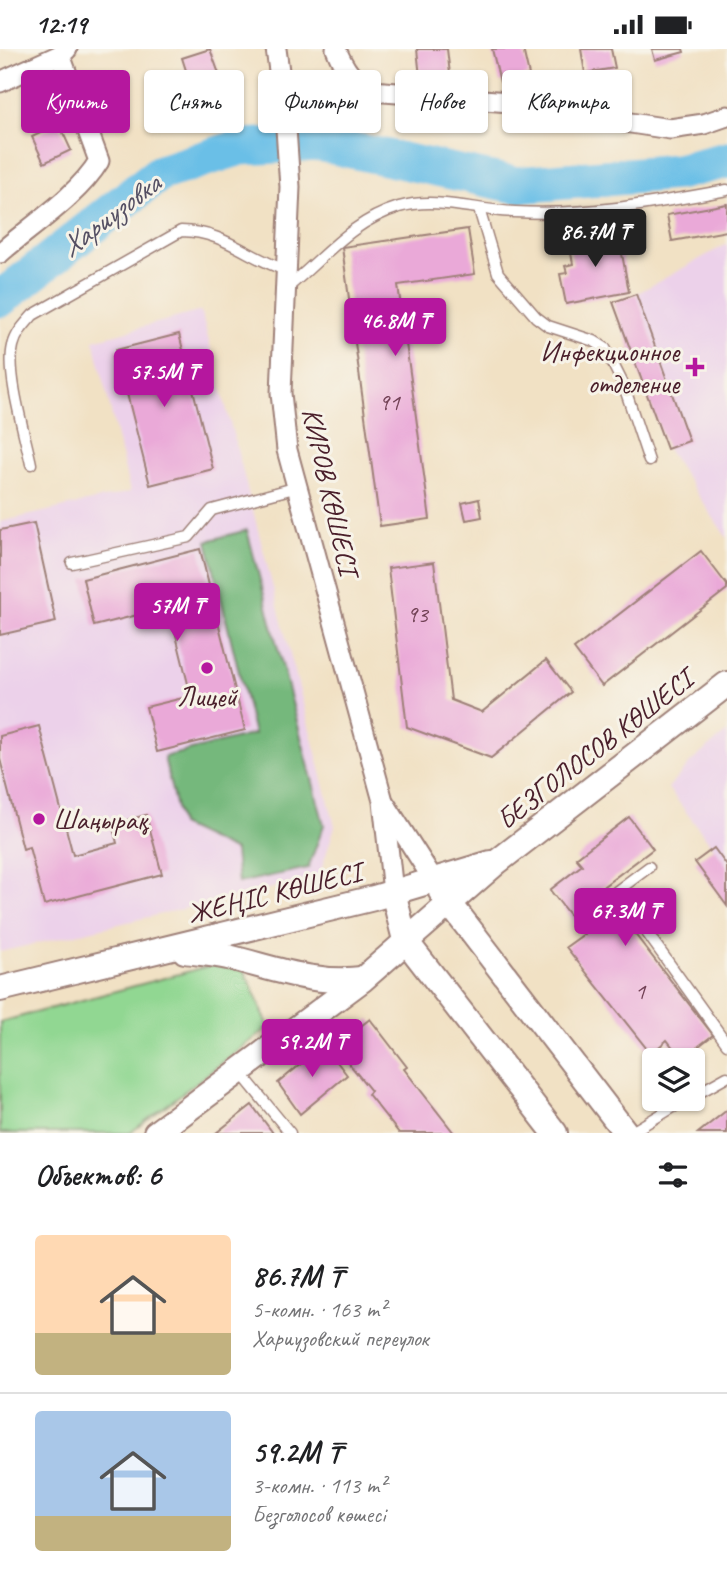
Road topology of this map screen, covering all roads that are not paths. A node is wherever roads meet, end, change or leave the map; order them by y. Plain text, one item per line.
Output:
1 (276, 49) edge
2 (336, 49) edge
3 (63, 52) edge
4 (0, 82) edge
5 (727, 116) edge
6 (727, 190) edge
7 (480, 209) junction
8 (0, 253) edge
9 (287, 279) junction
10 (649, 461) dead end
11 (31, 464) dead end
12 (298, 487) junction
13 (72, 563) dead end
14 (727, 684) edge
15 (383, 801) junction
16 (497, 862) junction
17 (649, 867) dead end
18 (433, 879) junction
19 (393, 892) junction
20 (448, 904) junction
21 (405, 940) junction
22 (170, 949) junction
23 (363, 979) junction
24 (0, 989) edge
25 (727, 1044) edge
26 (238, 1069) junction
27 (727, 1077) edge
28 (705, 1089) edge
29 (666, 1111) edge
30 (156, 1133) edge
31 (290, 1133) edge
32 (555, 1133) edge
33 (628, 1133) edge

1 - 9 street, КИРОВ КӨШЕСІ
2 - 5 street
3 - 4 street
3 - 8 street
6 - 7 lane
7 - 9 lane
7 - 10 lane
9 - 11 lane
9 - 12 street, КИРОВ КӨШЕСІ
12 - 13 lane
12 - 15 street, КИРОВ КӨШЕСІ
14 - 16 street, БЕЗГОЛОСОВ КӨШЕСІ
15 - 18 street
15 - 19 street
16 - 18 street, ЖЕҢІС КӨШЕСІ
16 - 20 street, БЕЗГОЛОСОВ КӨШЕСІ
17 - 25 lane
18 - 19 street, ЖЕҢІС КӨШЕСІ
18 - 20 street
19 - 21 street
19 - 22 street, ЖЕҢІС КӨШЕСІ
20 - 21 street, БЕЗГОЛОСОВ КӨШЕСІ
20 - 33 street
21 - 23 street
21 - 32 street
22 - 23 street, ЖЕҢІС КӨШЕСІ
22 - 24 street, ЖЕҢІС КӨШЕСІ
23 - 26 street
26 - 30 street
26 - 31 lane
27 - 28 lane
29 - 33 lane

